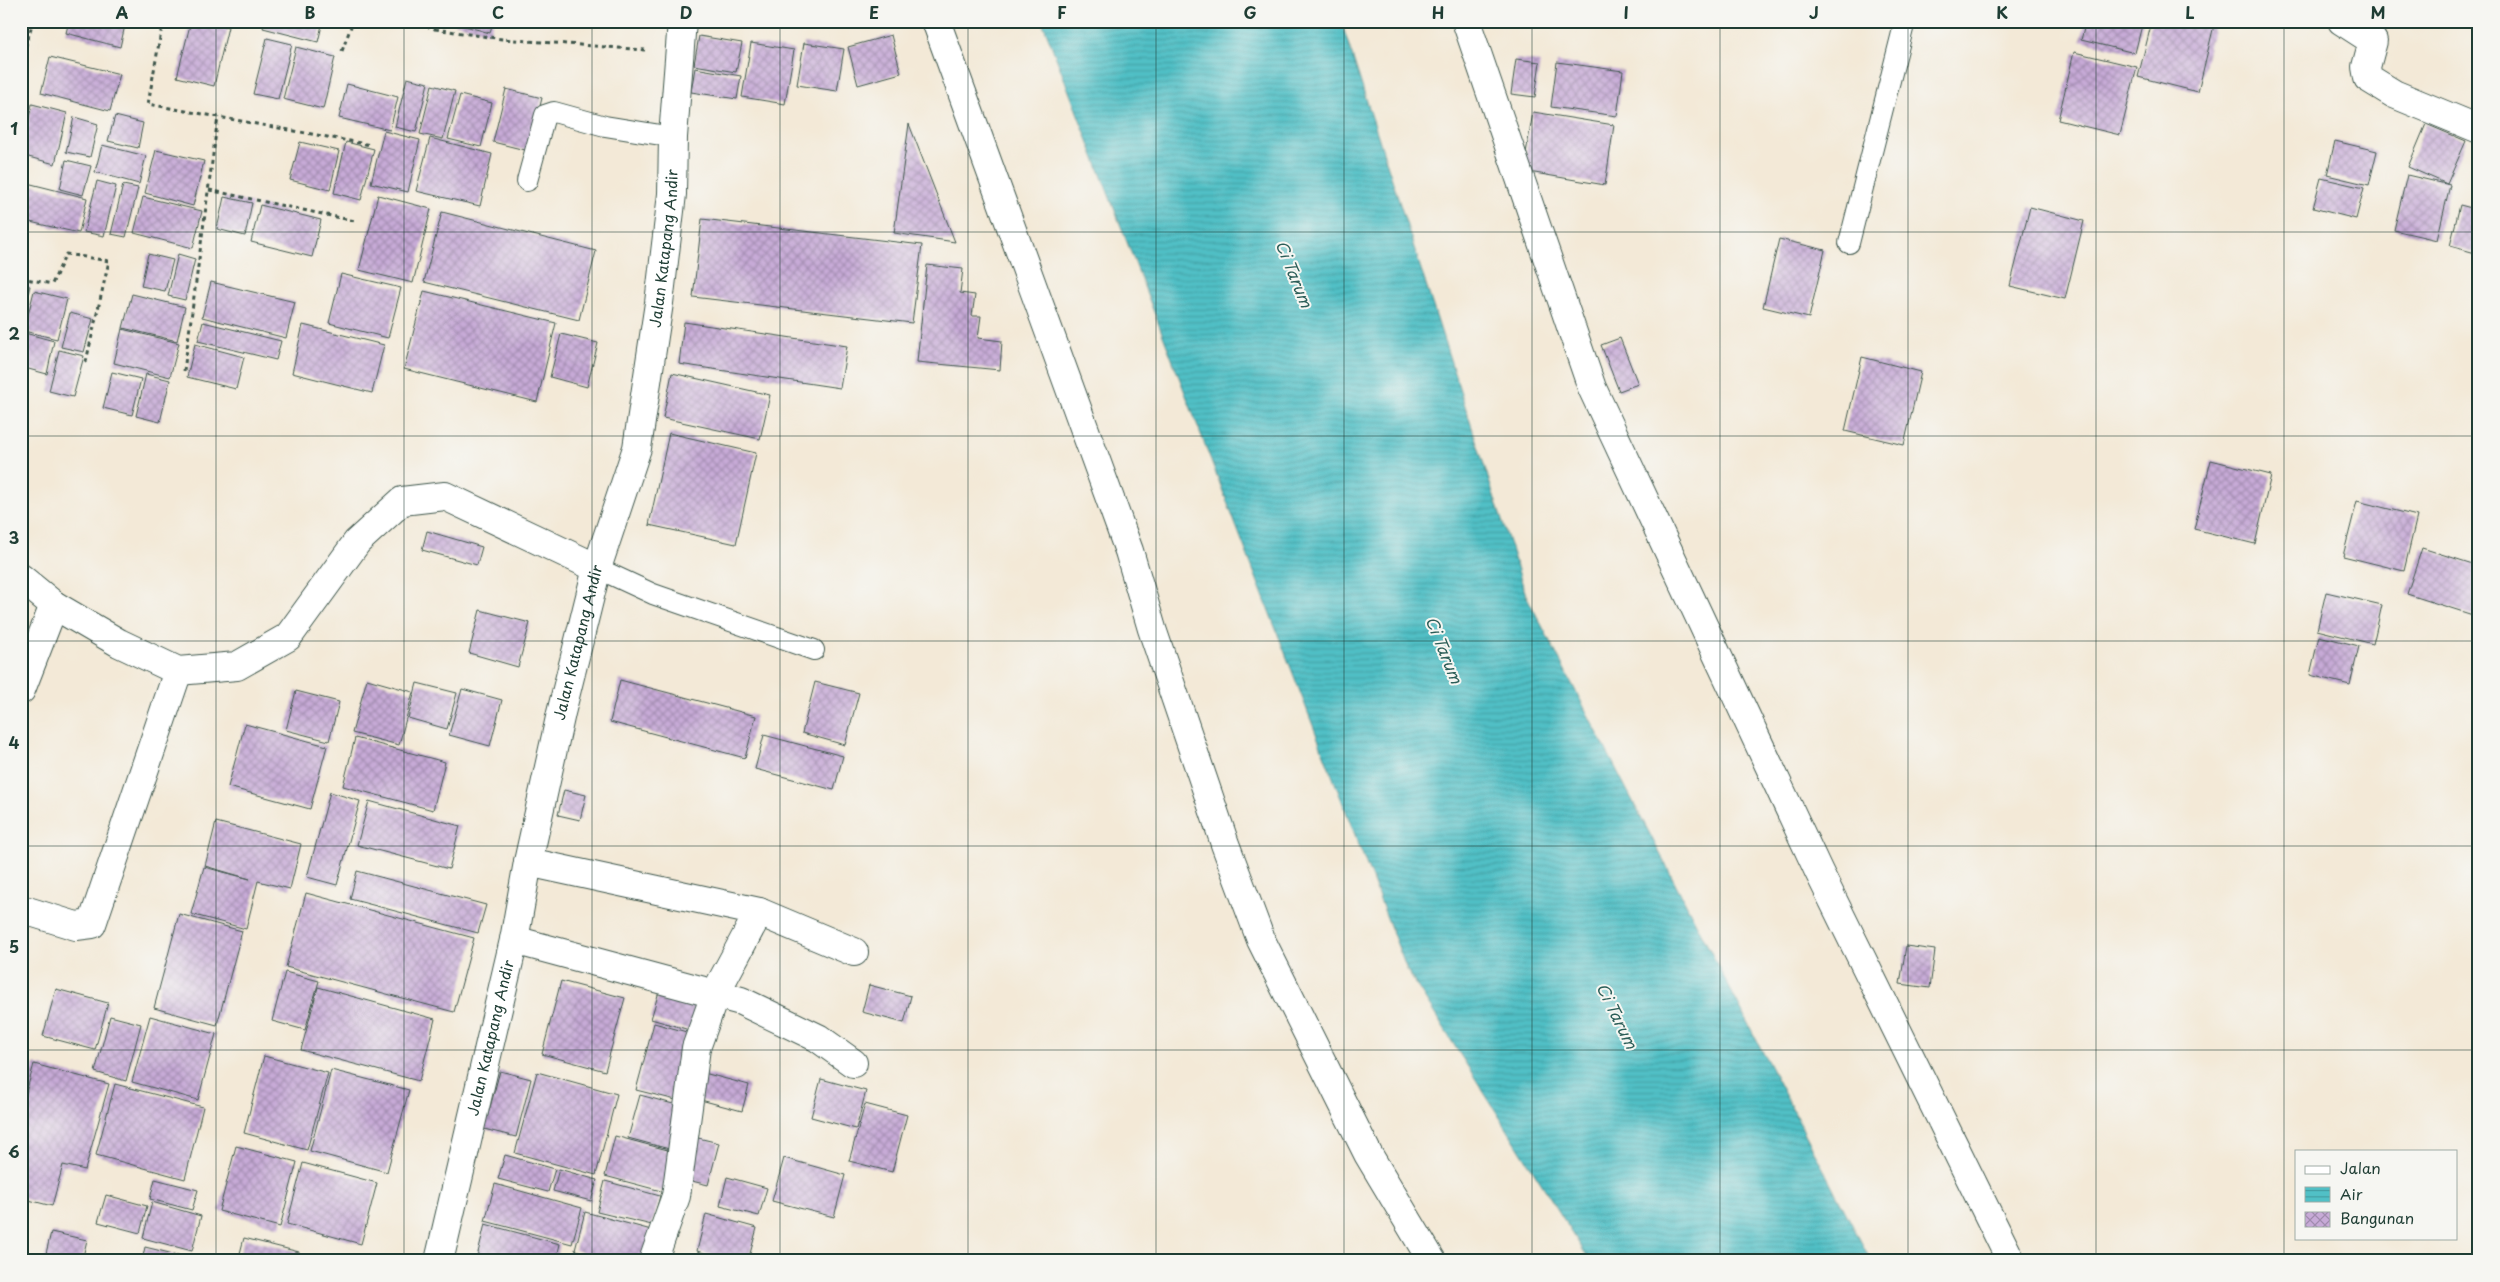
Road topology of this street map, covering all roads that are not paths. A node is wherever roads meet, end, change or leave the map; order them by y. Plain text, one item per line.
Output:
1 (682, 21) edge
2 (936, 21) edge
3 (1466, 21) edge
4 (1905, 21) edge
5 (2342, 21) edge
6 (2479, 129) edge
7 (673, 137) junction
8 (527, 181) dead end
9 (1849, 243) dead end
10 (601, 560) junction
11 (21, 578) edge
12 (54, 605) junction
13 (814, 650) dead end
14 (178, 671) junction
15 (21, 690) edge
16 (528, 862) junction
17 (21, 909) edge
18 (759, 912) junction
19 (514, 940) junction
20 (854, 952) dead end
21 (716, 992) junction
22 (853, 1063) dead end
23 (438, 1261) edge
24 (653, 1261) edge
25 (1432, 1261) edge
26 (2011, 1261) edge

1 - 7 street, Jalan Katapang Andir
2 - 25 street
3 - 26 street
4 - 9 lane
5 - 6 street
7 - 8 lane
7 - 10 street, Jalan Katapang Andir
10 - 13 lane
10 - 14 street
10 - 16 street, Jalan Katapang Andir
11 - 12 street
12 - 14 street
12 - 15 street
14 - 17 street
16 - 18 street
16 - 19 street, Jalan Katapang Andir
18 - 20 street
18 - 21 street
19 - 21 street
19 - 23 street, Jalan Katapang Andir
21 - 22 street
21 - 24 street

